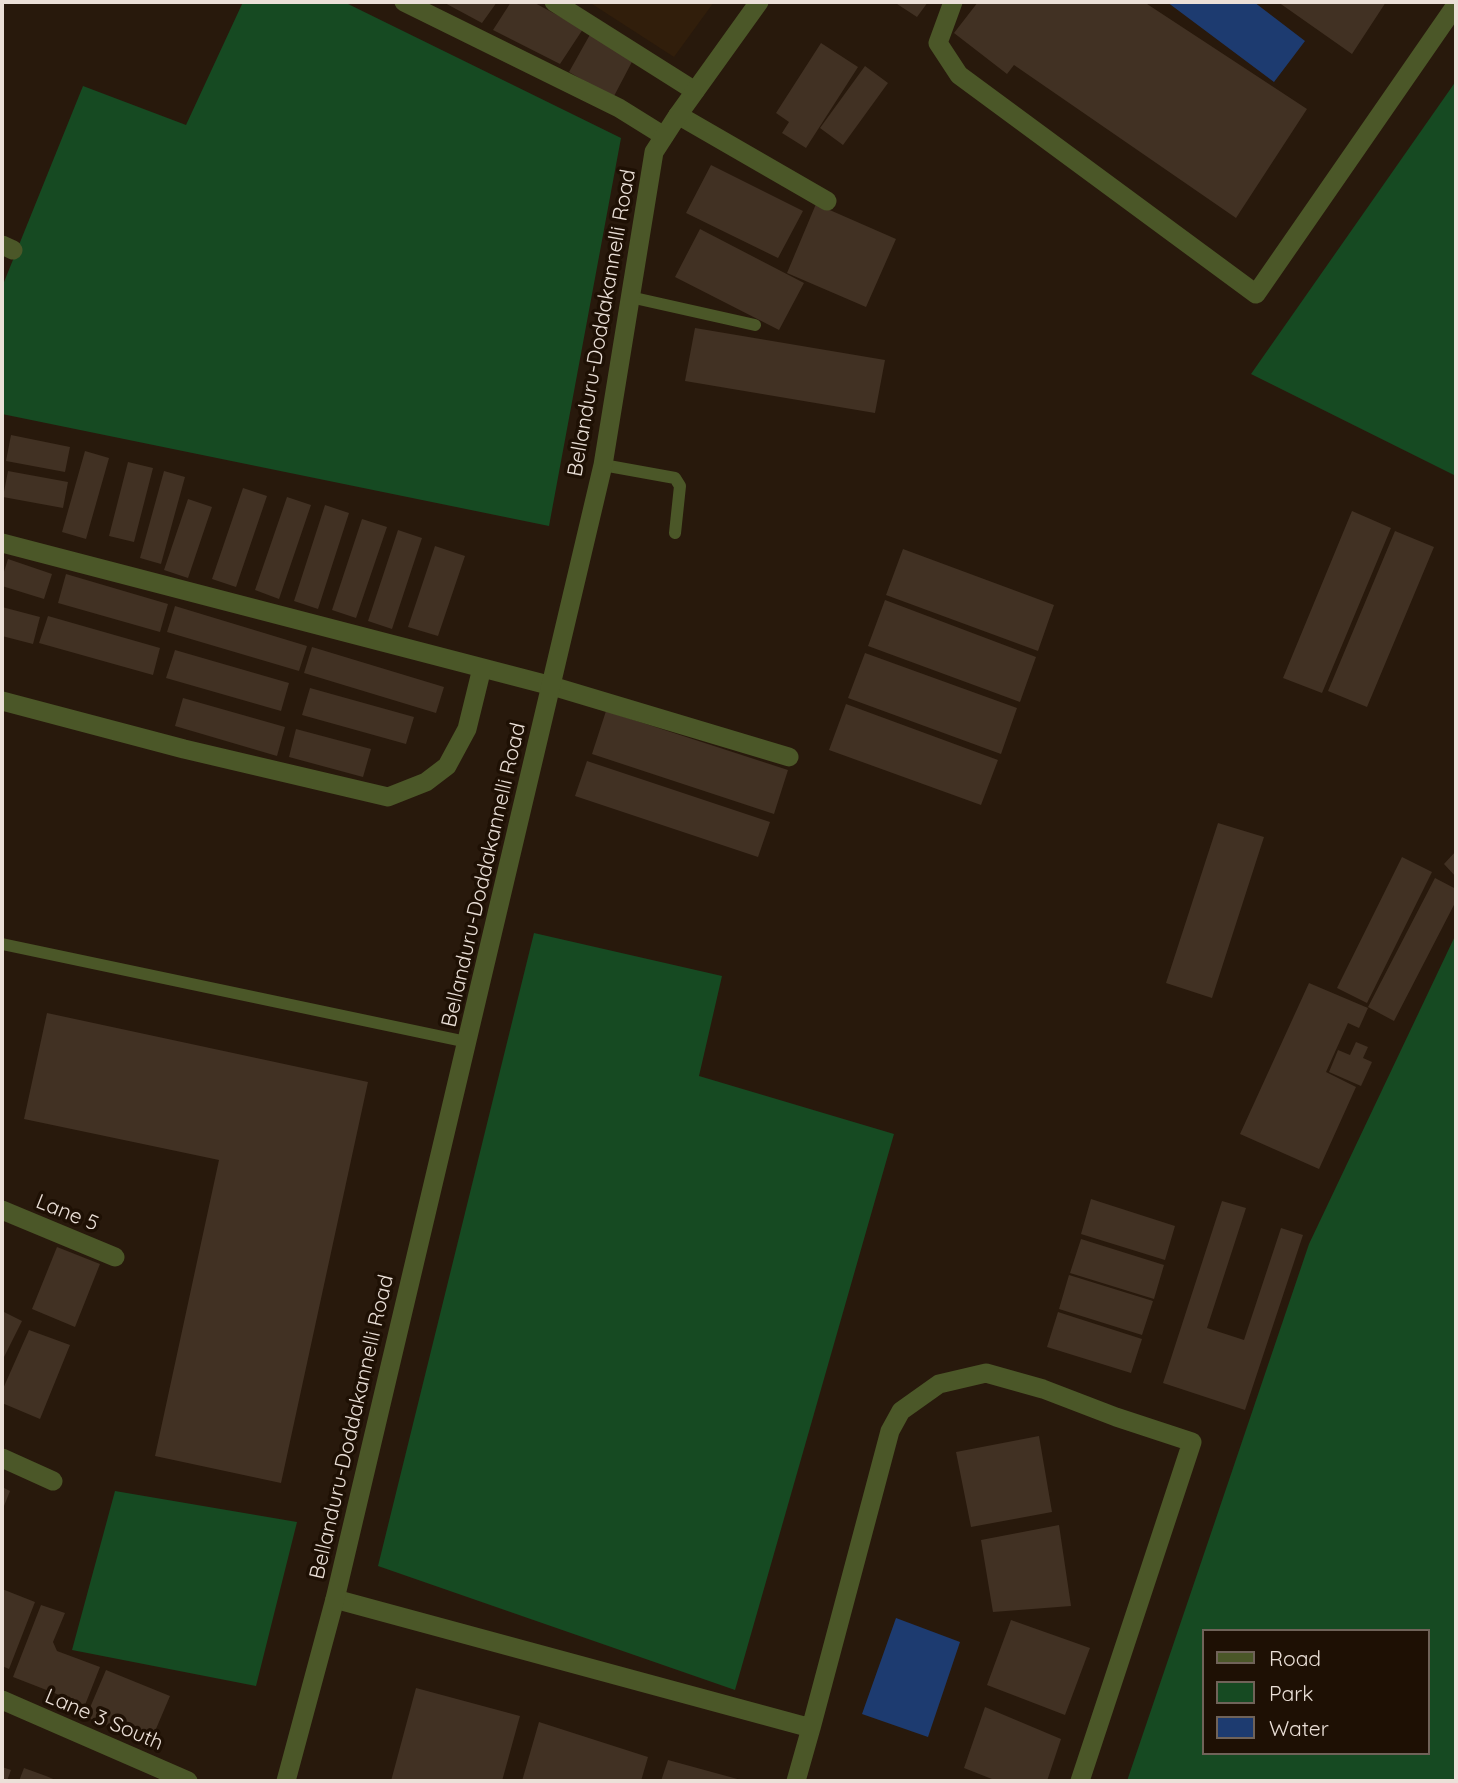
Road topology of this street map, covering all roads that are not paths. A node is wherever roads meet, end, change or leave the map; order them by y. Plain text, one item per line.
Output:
1 (404, 2) edge
2 (554, 2) edge
3 (759, 2) edge
4 (953, 2) edge
5 (1456, 5) edge
6 (695, 92) junction
7 (678, 115) junction
8 (664, 136) junction
9 (827, 201) dead end
10 (630, 297) junction
11 (755, 326) dead end
12 (603, 465) junction
13 (676, 533) dead end
14 (2, 543) edge
15 (482, 668) junction
16 (552, 686) junction
17 (2, 701) edge
18 (789, 757) dead end
19 (2, 944) edge
20 (467, 1042) junction
21 (2, 1210) edge
22 (115, 1257) dead end
23 (2, 1458) edge
24 (53, 1481) dead end
25 (335, 1599) junction
26 (2, 1700) edge
27 (811, 1728) junction
28 (188, 1781) edge
29 (286, 1781) edge
30 (796, 1781) edge
31 (1080, 1781) edge

1 - 8 street
2 - 6 street
3 - 6 street, Bellanduru-Doddakannelli Road
4 - 5 street
6 - 7 street, Bellanduru-Doddakannelli Road
7 - 8 street, Bellanduru-Doddakannelli Road
7 - 9 street
8 - 10 street, Bellanduru-Doddakannelli Road
10 - 11 lane
10 - 12 street, Bellanduru-Doddakannelli Road
12 - 13 lane
12 - 16 street, Bellanduru-Doddakannelli Road
14 - 15 street
15 - 16 street
15 - 17 street
16 - 18 street
16 - 20 street, Bellanduru-Doddakannelli Road
19 - 20 lane
20 - 25 street, Bellanduru-Doddakannelli Road
21 - 22 street, Lane 5
23 - 24 street
25 - 27 street
25 - 29 street, Bellanduru-Doddakannelli Road
26 - 28 street, Lane 3 South
27 - 30 street
27 - 31 street

